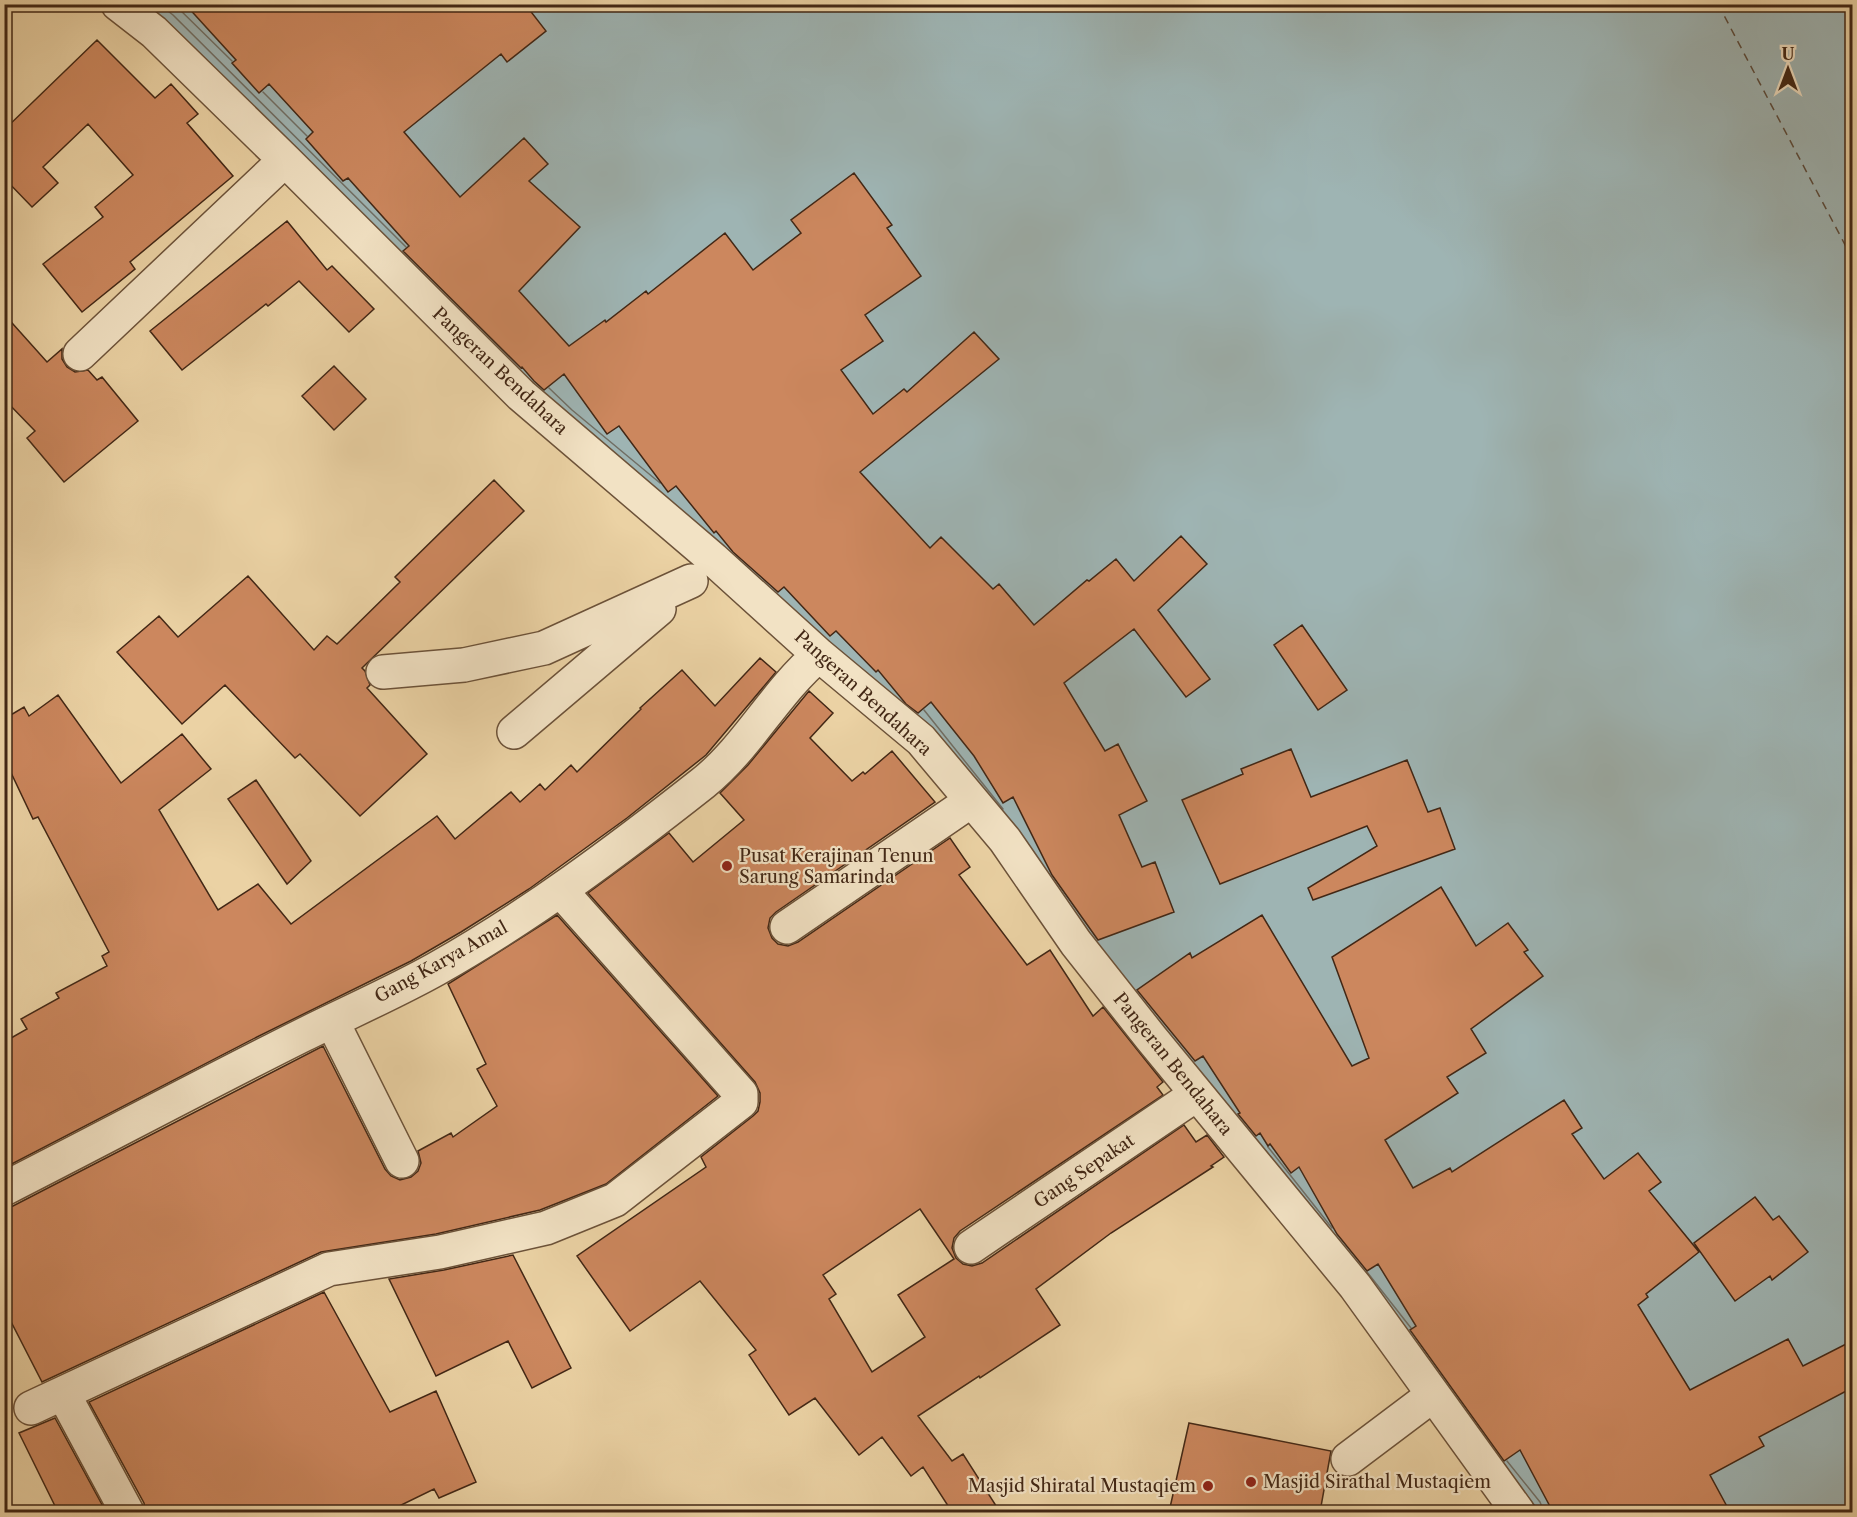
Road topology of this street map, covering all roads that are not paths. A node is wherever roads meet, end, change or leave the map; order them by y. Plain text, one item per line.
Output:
1 (118, 4) edge
2 (285, 160) junction
3 (80, 354) dead end
4 (702, 570) junction
5 (819, 655) junction
6 (383, 672) dead end
7 (514, 732) dead end
8 (971, 801) junction
9 (561, 891) junction
10 (787, 927) dead end
11 (332, 1021) junction
12 (1197, 1094) junction
13 (402, 1161) dead end
14 (4, 1189) edge
15 (971, 1247) dead end
16 (63, 1393) junction
17 (1433, 1395) junction
18 (30, 1408) dead end
19 (1348, 1459) dead end
20 (127, 1512) edge
21 (1518, 1512) edge

1 - 2 street, Pangeran Bendahara
2 - 3 street
2 - 4 street, Pangeran Bendahara
4 - 5 street, Pangeran Bendahara
4 - 6 street
4 - 7 street
5 - 8 street, Pangeran Bendahara
5 - 9 street, Gang Karya Amal
8 - 10 street
8 - 12 street, Pangeran Bendahara
9 - 11 street, Gang Karya Amal
9 - 16 street
11 - 13 street
11 - 14 street, Gang Karya Amal
12 - 15 street, Gang Sepakat
12 - 17 street, Pangeran Bendahara
16 - 18 street
16 - 20 street
17 - 19 street
17 - 21 street, Pangeran Bendahara

